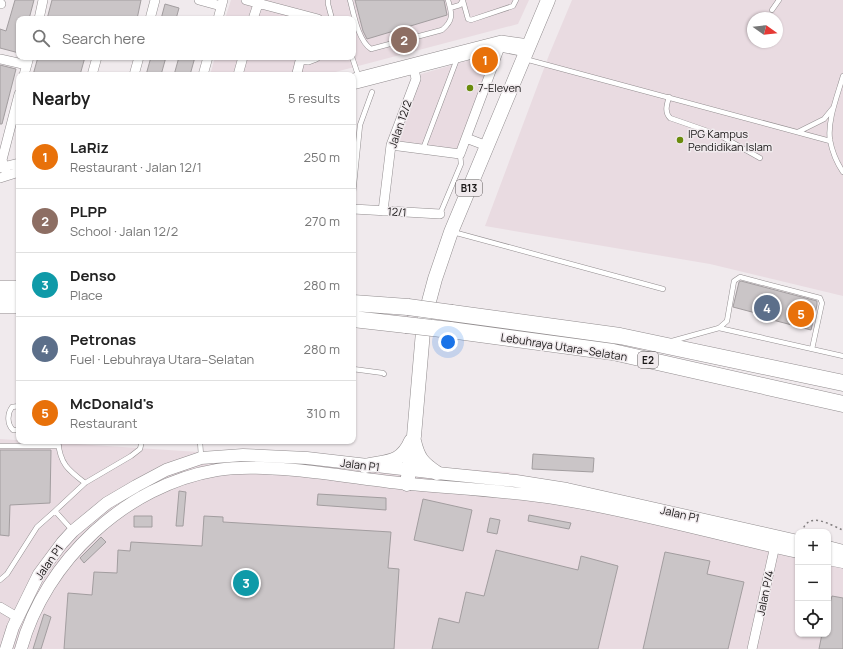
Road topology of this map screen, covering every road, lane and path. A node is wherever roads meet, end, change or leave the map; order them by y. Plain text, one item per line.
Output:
1 (43, 0) edge
2 (155, 0) edge
3 (199, 0) edge
4 (246, 0) edge
5 (328, 0) edge
6 (350, 0) edge
7 (448, 0) edge
8 (463, 0) edge
9 (516, 0) edge
10 (548, 0) edge
11 (779, 0) edge
12 (222, 3) edge
13 (261, 4) junction
14 (450, 8) junction
15 (772, 10) dead end
16 (39, 16) edge
17 (151, 16) edge
18 (219, 16) edge
19 (254, 16) edge
20 (306, 16) edge
21 (331, 16) edge
22 (355, 16) edge
23 (356, 20) edge
24 (500, 47) junction
25 (526, 52) junction
26 (0, 58) edge
27 (457, 58) junction
28 (16, 60) edge
29 (96, 60) edge
30 (138, 60) edge
31 (207, 60) edge
32 (242, 60) edge
33 (300, 60) edge
34 (352, 60) edge
35 (28, 61) edge
36 (413, 66) junction
37 (25, 72) edge
38 (93, 72) edge
39 (135, 72) edge
40 (204, 72) edge
41 (239, 72) edge
42 (297, 72) edge
43 (354, 72) edge
44 (843, 76) edge
45 (356, 81) edge
46 (841, 88) edge
47 (372, 92) dead end
48 (669, 97) junction
49 (16, 106) edge
50 (834, 107) junction
51 (798, 132) junction
52 (466, 138) junction
53 (830, 141) junction
54 (391, 145) junction
55 (487, 146) junction
56 (423, 149) junction
57 (460, 154) junction
58 (760, 158) dead end
59 (356, 164) edge
60 (16, 165) edge
61 (3, 172) edge
62 (16, 172) edge
63 (843, 172) edge
64 (356, 209) edge
65 (384, 211) junction
66 (440, 214) joint
67 (451, 232) junction
68 (664, 288) dead end
69 (0, 289) edge
70 (16, 289) edge
71 (356, 303) edge
72 (0, 305) edge
73 (16, 305) edge
74 (356, 319) edge
75 (719, 328) junction
76 (660, 344) junction
77 (812, 349) junction
78 (843, 356) edge
79 (356, 369) edge
80 (384, 374) dead end
81 (843, 382) edge
82 (843, 404) edge
83 (16, 406) edge
84 (16, 430) edge
85 (414, 436) junction
86 (58, 444) edge
87 (141, 444) edge
88 (199, 444) edge
89 (0, 446) edge
90 (201, 458) junction
91 (306, 465) junction
92 (365, 466) junction
93 (437, 474) junction
94 (408, 477) junction
95 (516, 481) junction
96 (85, 483) junction
97 (514, 494) junction
98 (55, 510) junction
99 (803, 529) edge
100 (843, 530) edge
101 (73, 531) junction
102 (795, 541) edge
103 (776, 542) junction
104 (831, 548) edge
105 (795, 551) edge
106 (843, 551) edge
107 (831, 560) edge
108 (843, 562) edge
109 (0, 580) edge
110 (0, 607) edge
111 (17, 617) junction
112 (6, 649) edge
113 (21, 649) edge
114 (752, 649) edge

1 - 16 street
2 - 17 street
3 - 12 street
4 - 13 street
5 - 21 lane
6 - 22 lane
7 - 14 lane
8 - 9 lane
8 - 14 lane
10 - 25 main road, B13
11 - 15 lane
12 - 18 street
13 - 19 street
13 - 20 street
14 - 23 lane
24 - 25 street
24 - 27 street
24 - 52 street
25 - 36 street
25 - 48 lane
25 - 55 main road, B13
26 - 28 street
27 - 36 street
27 - 56 lane
29 - 38 street
30 - 39 street
31 - 40 street
32 - 41 street
33 - 42 street
34 - 43 lane
35 - 37 street
36 - 45 street
36 - 54 street, Jalan 12/2
44 - 46 lane
46 - 50 lane
47 - 59 lane
48 - 51 lane
48 - 58 lane
49 - 61 street
50 - 51 lane
50 - 53 lane
51 - 53 lane
52 - 55 street
52 - 57 street
53 - 63 lane
54 - 56 street
54 - 65 street, Jalan 12/2
55 - 67 main road, B13
56 - 57 street
57 - 66 lane
60 - 61 street
61 - 62 street
64 - 65 street, 12/1
65 - 66 street, 12/1
67 - 68 lane
67 - 85 main road, B13
69 - 70 highway
71 - 76 highway, Lebuhraya Utara–Selatan / E2, bridge
72 - 73 highway
74 - 82 highway, Lebuhraya Utara–Selatan / E2, bridge
75 - 76 lane
75 - 77 lane
75 - 77 lane
76 - 81 highway, Lebuhraya Utara–Selatan / E2
77 - 78 lane
79 - 80 lane
83 - 84 lane
85 - 92 main road
85 - 93 main road
85 - 94 main road, B13
86 - 89 lane
86 - 96 lane
87 - 96 lane
88 - 90 lane
90 - 91 main road, Jalan P1
90 - 101 main road, Jalan P1
91 - 92 main road, Jalan P1
91 - 94 main road, Jalan P1
91 - 113 main road, Jalan P1
92 - 94 main road, Jalan P1
93 - 94 main road, Jalan P1
93 - 95 main road, Jalan P1
94 - 97 main road, Jalan P1
95 - 97 lane
95 - 103 main road, Jalan P1
96 - 98 lane
97 - 103 main road, Jalan P1
98 - 101 lane
98 - 109 lane
99 - 100 path
101 - 111 main road, Jalan P1
102 - 103 main road, Jalan P1
103 - 105 main road, Jalan P1
103 - 114 street, Jalan P/4
104 - 106 main road
107 - 108 main road
110 - 111 street
111 - 112 main road, Jalan P1

